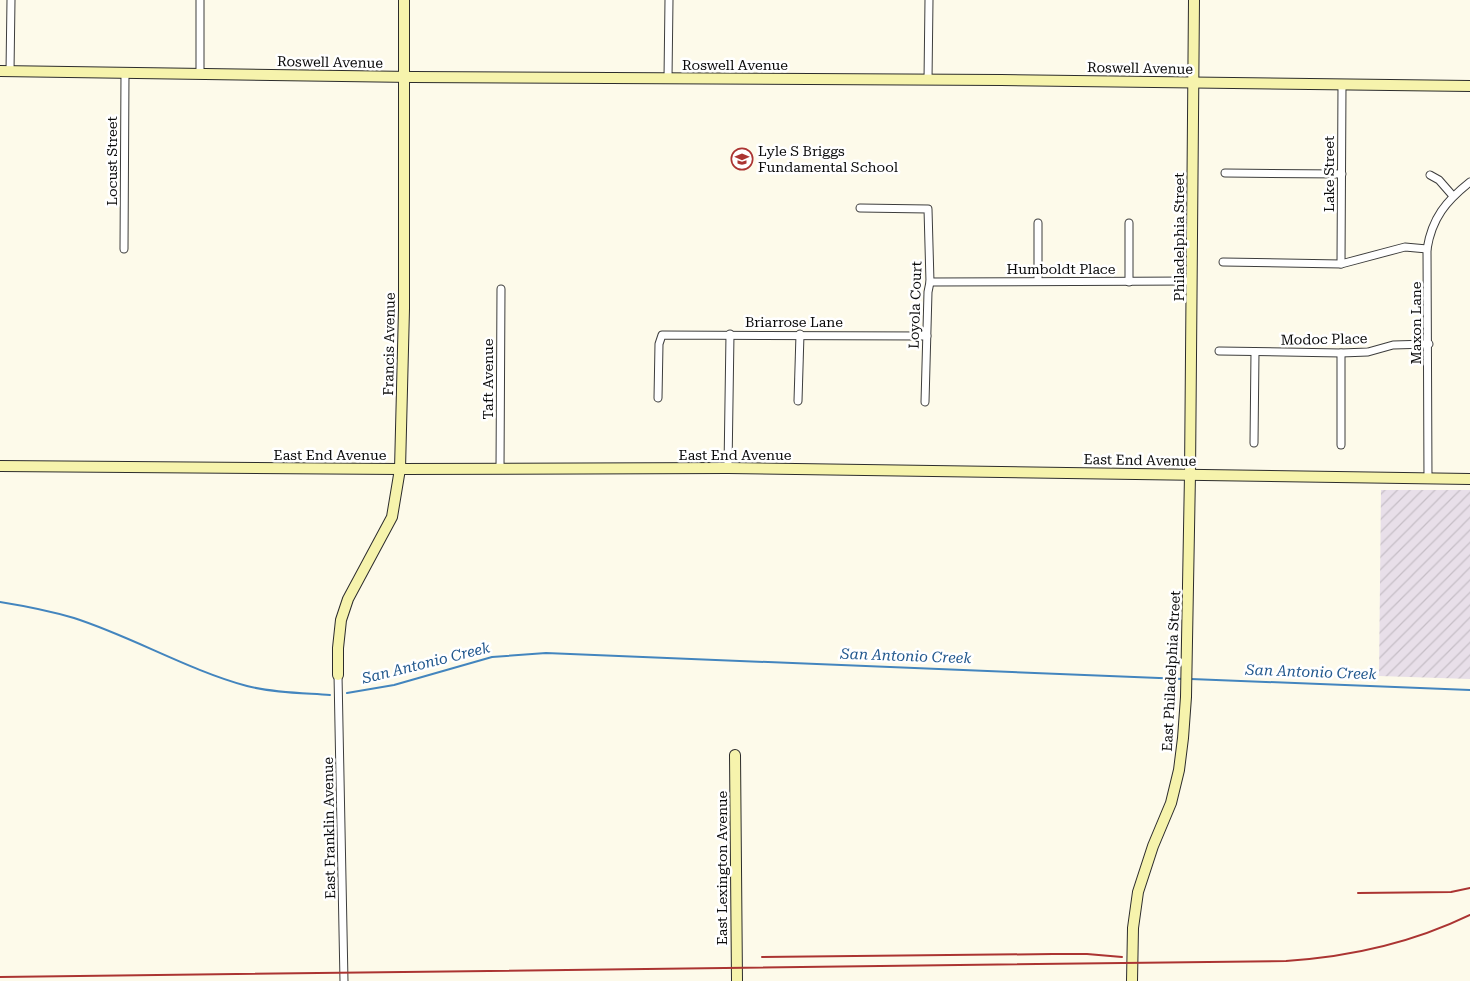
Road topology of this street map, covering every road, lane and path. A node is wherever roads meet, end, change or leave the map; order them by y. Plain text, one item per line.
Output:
1 (11, 0) edge
2 (200, 0) edge
3 (404, 0) edge
4 (669, 0) edge
5 (929, 0) edge
6 (1194, 0) edge
7 (5, 71) edge
8 (125, 73) junction
9 (200, 74) junction
10 (404, 76) junction
11 (668, 78) junction
12 (928, 80) junction
13 (1193, 82) junction
14 (1342, 85) junction
15 (1470, 86) edge
16 (1225, 172) dead end
17 (1342, 174) junction
18 (1430, 175) dead end
19 (1470, 182) edge
20 (1453, 196) junction
21 (860, 208) dead end
22 (1038, 223) dead end
23 (1129, 223) dead end
24 (124, 249) dead end
25 (1427, 249) junction
26 (1223, 262) dead end
27 (1341, 264) junction
28 (1038, 281) junction
29 (930, 282) junction
30 (1129, 282) junction
31 (1192, 282) junction
32 (501, 289) dead end
33 (730, 334) junction
34 (800, 334) junction
35 (927, 336) junction
36 (1428, 344) junction
37 (1218, 351) dead end
38 (1255, 352) junction
39 (1341, 353) junction
40 (658, 398) dead end
41 (798, 401) dead end
42 (925, 402) dead end
43 (1254, 443) dead end
44 (1340, 445) dead end
45 (0, 466) edge
46 (728, 468) junction
47 (400, 469) junction
48 (500, 469) junction
49 (1190, 474) junction
50 (1428, 478) junction
51 (1470, 479) edge
52 (338, 675) joint
53 (735, 755) dead end
54 (344, 981) edge
55 (737, 981) edge
56 (1132, 981) edge

1 - 7 street
2 - 9 street
3 - 10 street, Francis Avenue
4 - 11 street
5 - 12 street
6 - 13 street, Philadelphia Street
7 - 8 street, Roswell Avenue
8 - 9 street, Roswell Avenue
8 - 24 street, Locust Street
9 - 10 street, Roswell Avenue
10 - 11 street, Roswell Avenue
10 - 47 street, Francis Avenue
11 - 12 street, Roswell Avenue
12 - 13 street, Roswell Avenue
13 - 14 street, Roswell Avenue
13 - 31 street, Philadelphia Street
14 - 15 street, Roswell Avenue
14 - 17 street, Lake Street
16 - 17 street
17 - 27 street, Lake Street
18 - 20 street
19 - 20 street, Maxon Lane
20 - 25 street, Maxon Lane
21 - 29 street, Loyola Court
22 - 28 street
23 - 30 street
25 - 27 street
25 - 36 street, Maxon Lane
26 - 27 street
28 - 29 street, Humboldt Place
28 - 30 street, Humboldt Place
29 - 35 street, Loyola Court
30 - 31 street, Humboldt Place
31 - 49 street, Philadelphia Street
32 - 48 street, Taft Avenue
33 - 34 street, Briarrose Lane
33 - 40 street, Briarrose Lane
33 - 46 street
34 - 35 street, Briarrose Lane
34 - 41 street
35 - 42 street, Loyola Court
36 - 39 street, Modoc Place
36 - 50 street, Maxon Lane
37 - 38 street, Modoc Place
38 - 39 street, Modoc Place
38 - 43 street
39 - 44 street
45 - 47 street, East End Avenue
46 - 48 street, East End Avenue
46 - 49 street, East End Avenue
47 - 48 street, East End Avenue
47 - 52 street, Francis Avenue
49 - 50 street, East End Avenue
49 - 56 street, East Philadelphia Street
50 - 51 street, East End Avenue
52 - 54 street, East Franklin Avenue
53 - 55 street, East Lexington Avenue

